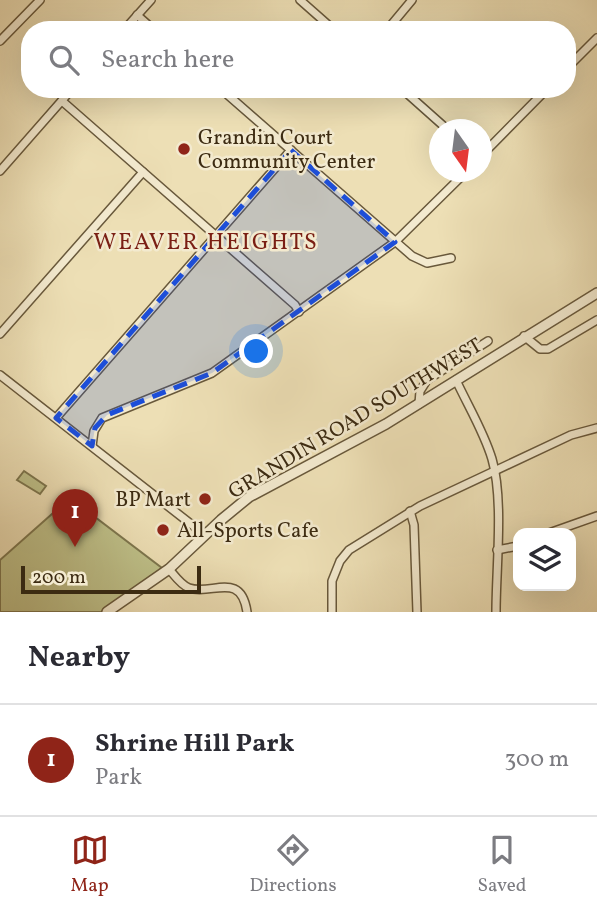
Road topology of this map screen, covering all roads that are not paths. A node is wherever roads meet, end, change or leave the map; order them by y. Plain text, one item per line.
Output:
1 (40, 0) edge
2 (151, 0) edge
3 (300, 0) edge
4 (412, 0) edge
5 (137, 15) junction
6 (132, 21) edge
7 (144, 21) edge
8 (324, 21) edge
9 (394, 21) edge
10 (597, 38) edge
11 (0, 41) edge
12 (576, 59) edge
13 (64, 98) edge
14 (231, 98) edge
15 (412, 98) edge
16 (538, 98) edge
17 (62, 101) junction
18 (436, 119) edge
19 (492, 145) edge
20 (291, 150) junction
21 (0, 171) edge
22 (143, 172) junction
23 (456, 182) edge
24 (216, 236) junction
25 (395, 242) junction
26 (451, 257) dead end
27 (597, 293) edge
28 (299, 312) junction
29 (597, 320) edge
30 (0, 334) edge
31 (524, 336) junction
32 (488, 341) dead end
33 (0, 375) edge
34 (456, 380) junction
35 (419, 404) junction
36 (56, 418) junction
37 (597, 428) edge
38 (92, 446) junction
39 (495, 471) junction
40 (410, 511) junction
41 (597, 516) edge
42 (563, 528) edge
43 (205, 535) junction
44 (513, 546) edge
45 (497, 550) junction
46 (169, 569) junction
47 (107, 612) edge
48 (247, 612) edge
49 (332, 612) edge
50 (417, 612) edge
51 (495, 612) edge

1 - 11 street
2 - 5 street
3 - 8 street
4 - 9 street
5 - 6 street
5 - 7 street
10 - 12 street
13 - 17 street
14 - 20 street
15 - 18 street
16 - 19 street
17 - 21 street
17 - 22 street
20 - 24 street
20 - 25 street
22 - 24 street
22 - 30 street
23 - 25 street
24 - 28 street
24 - 36 street
25 - 26 street
25 - 28 street
27 - 31 street, GRANDIN ROAD SOUTHWEST
28 - 38 street
29 - 31 street
31 - 34 street, GRANDIN ROAD SOUTHWEST
32 - 35 street
33 - 36 street
34 - 35 street, GRANDIN ROAD SOUTHWEST
34 - 39 street
35 - 43 street, GRANDIN ROAD SOUTHWEST
36 - 38 street
37 - 39 street
38 - 43 street
39 - 40 street
39 - 45 street
40 - 49 street
40 - 50 street
41 - 42 street
43 - 46 street, GRANDIN ROAD SOUTHWEST
44 - 45 street
45 - 51 street
46 - 47 street, GRANDIN ROAD SOUTHWEST
46 - 48 street

